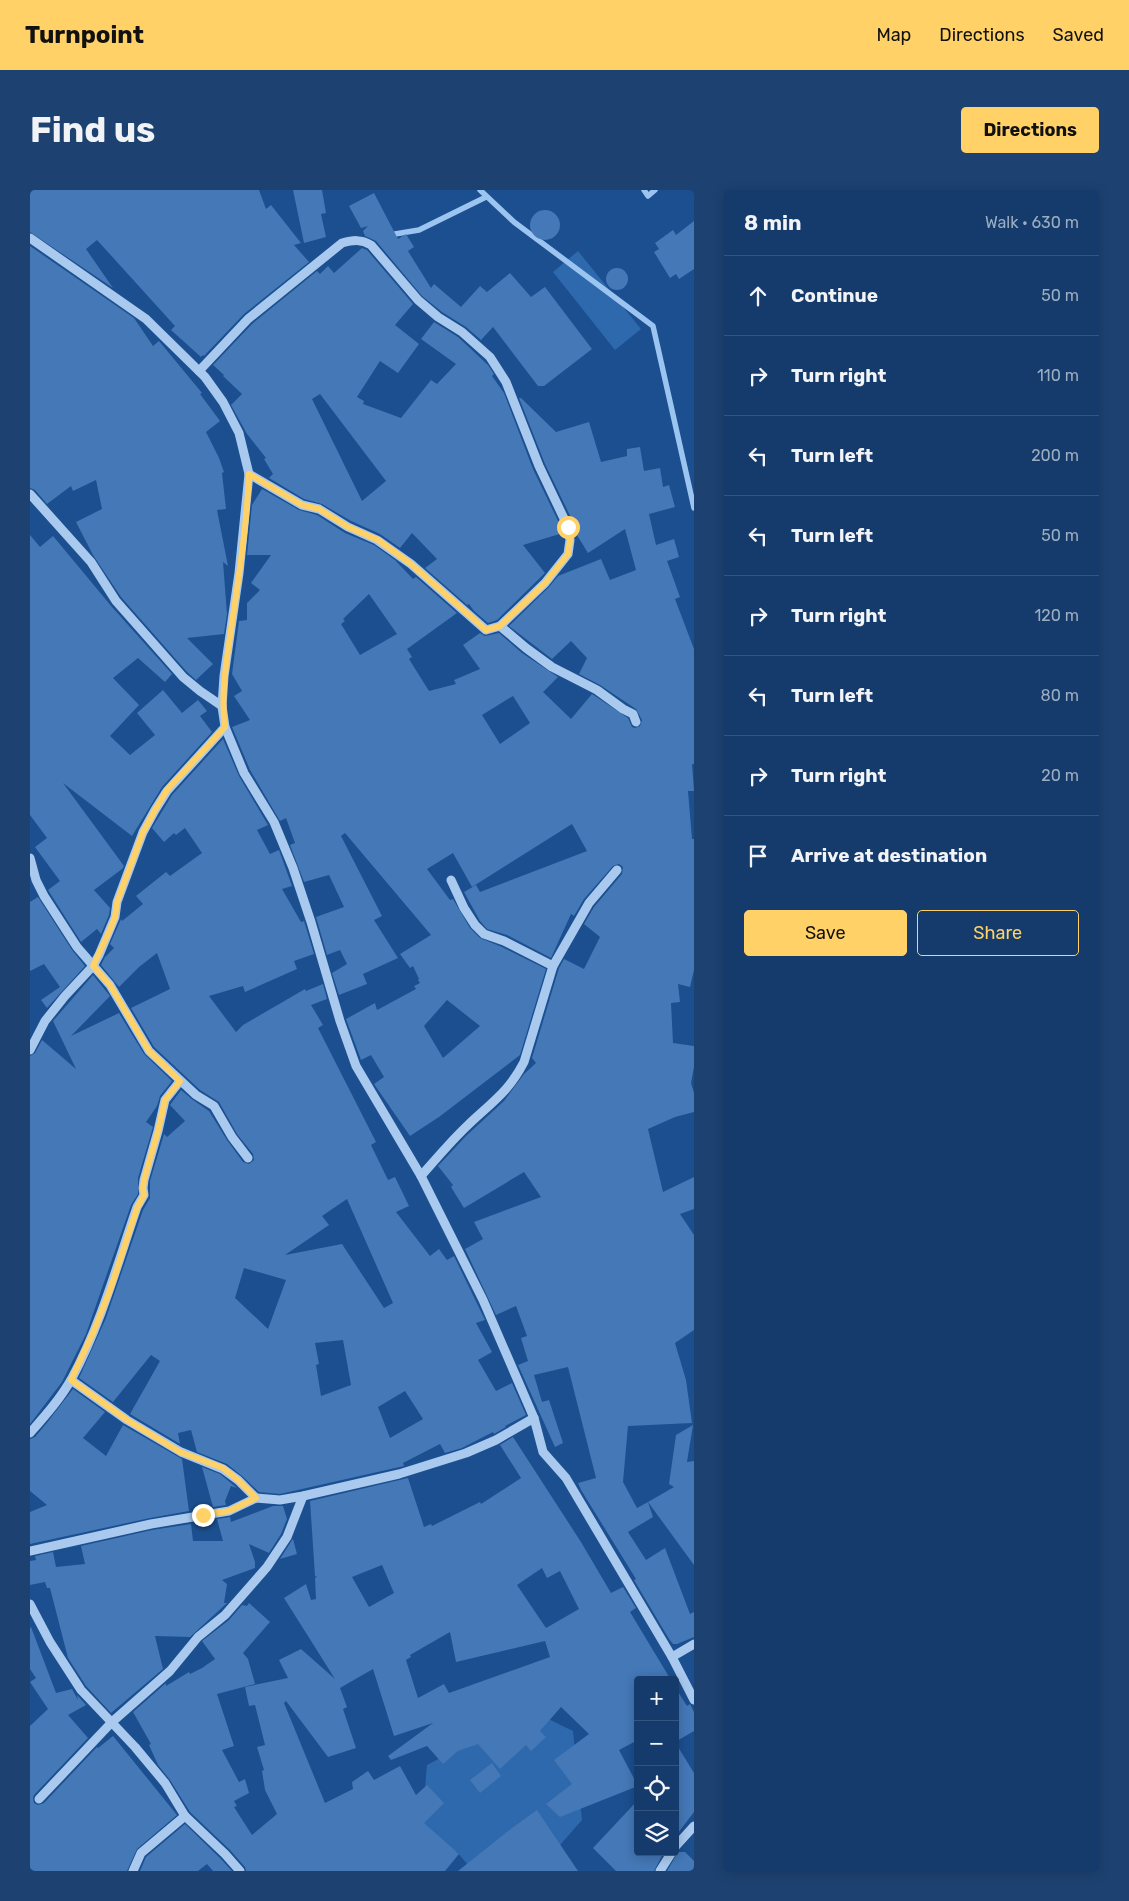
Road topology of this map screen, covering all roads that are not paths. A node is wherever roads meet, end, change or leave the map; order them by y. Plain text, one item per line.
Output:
1 (30, 238) edge
2 (199, 371) junction
3 (249, 474) junction
4 (30, 494) edge
5 (500, 626) junction
6 (222, 706) junction
7 (636, 722) dead end
8 (225, 727) junction
9 (30, 858) edge
10 (617, 870) dead end
11 (451, 880) dead end
12 (93, 966) junction
13 (553, 966) junction
14 (30, 1050) edge
15 (180, 1081) junction
16 (248, 1158) dead end
17 (421, 1176) junction
18 (71, 1380) junction
19 (534, 1418) junction
20 (30, 1433) edge
21 (303, 1496) junction
22 (256, 1498) junction
23 (30, 1551) edge
24 (30, 1604) edge
25 (694, 1644) edge
26 (672, 1657) junction
27 (694, 1700) edge
28 (112, 1722) junction
29 (39, 1799) dead end
30 (185, 1816) junction
31 (694, 1826) edge
32 (679, 1843) edge
33 (669, 1856) edge
34 (133, 1871) edge
35 (240, 1871) edge
36 (660, 1871) edge

1 - 2 street
2 - 3 street
2 - 5 street
3 - 5 street
3 - 6 street
4 - 6 street
5 - 7 street
6 - 8 street
8 - 12 street
8 - 17 street
9 - 12 street
10 - 13 street
11 - 13 street
12 - 14 street
12 - 15 street
13 - 17 street
15 - 16 street
15 - 18 street
17 - 19 street
18 - 20 street
18 - 22 street
19 - 21 street
19 - 26 street
21 - 22 street
21 - 28 street
22 - 23 street
24 - 28 street
25 - 26 street
26 - 27 street
28 - 29 street
28 - 30 street
30 - 34 street
30 - 35 street
31 - 32 street
33 - 36 street

